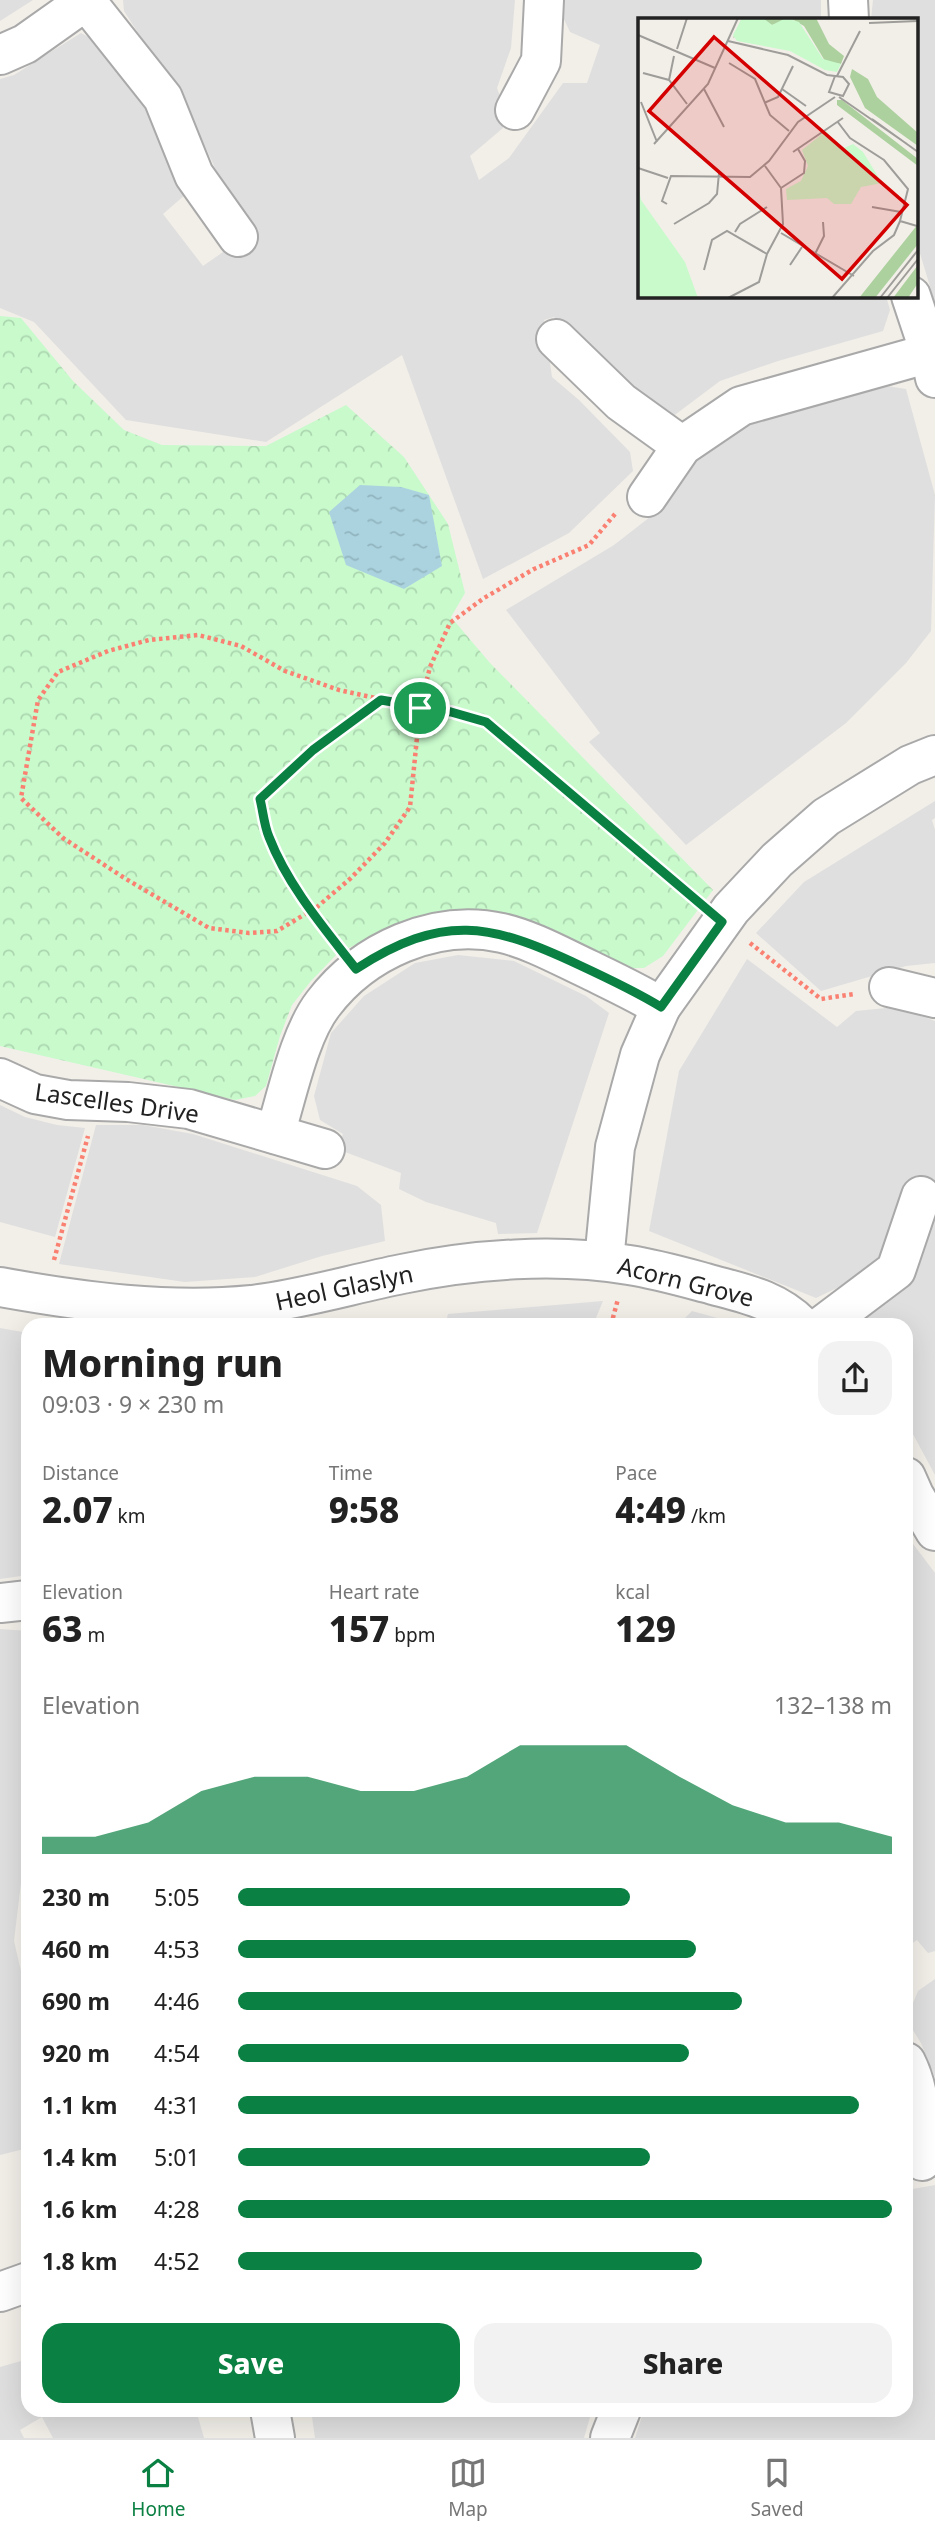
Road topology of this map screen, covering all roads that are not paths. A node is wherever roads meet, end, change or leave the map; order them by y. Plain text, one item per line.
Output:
1 (86, 0) edge
2 (544, 0) edge
3 (848, 0) edge
4 (849, 18) edge
5 (0, 55) edge
6 (515, 110) dead end
7 (238, 237) dead end
8 (912, 298) edge
9 (556, 339) dead end
10 (932, 365) edge
11 (682, 446) junction
12 (648, 497) road end
13 (935, 755) edge
14 (888, 987) road end
15 (935, 998) edge
16 (661, 1007) junction
17 (0, 1078) edge
18 (275, 1134) junction
19 (325, 1149) dead end
20 (921, 1196) dead end
21 (604, 1261) junction
22 (0, 1287) edge
23 (210, 1316) edge
24 (792, 1318) edge
25 (832, 1318) edge
26 (913, 1493) edge
27 (935, 1531) edge
28 (21, 1602) edge
29 (0, 1604) edge
30 (913, 2074) edge
31 (921, 2161) edge
32 (21, 2284) edge
33 (0, 2292) edge
34 (271, 2417) edge
35 (618, 2417) edge
36 (275, 2438) edge
37 (610, 2438) edge

1 - 5 street
1 - 7 street
2 - 6 street
3 - 4 street
8 - 10 street
9 - 11 street
10 - 11 street
11 - 12 street
13 - 16 street
14 - 15 street
16 - 18 street
16 - 21 street
17 - 18 street, Lascelles Drive
18 - 19 street, Lascelles Drive
20 - 25 street
21 - 23 street, Heol Glaslyn
21 - 24 street, Acorn Grove
22 - 23 street, Heol Glaslyn
26 - 27 street
28 - 29 street
30 - 31 street
32 - 33 street
34 - 36 street
35 - 37 street

